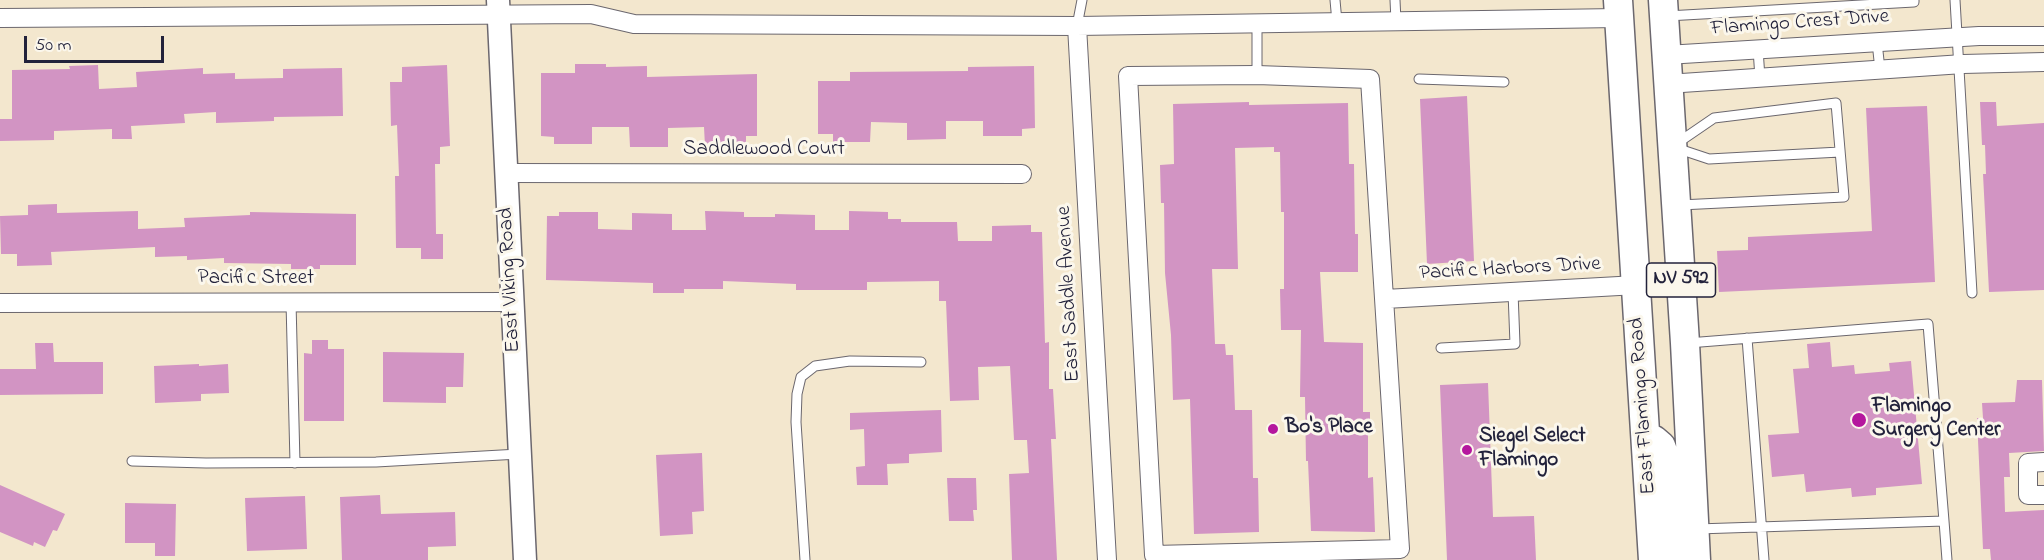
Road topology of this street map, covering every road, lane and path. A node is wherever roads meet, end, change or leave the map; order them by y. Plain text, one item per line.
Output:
1 (1082, 0) edge
2 (1335, 0) edge
3 (1395, 0) edge
4 (1914, 0) edge
5 (1955, 0) edge
6 (1870, 2) edge
7 (1818, 4) edge
8 (498, 7) edge
9 (1664, 8) edge
10 (1618, 9) edge
11 (0, 18) edge
12 (1396, 21) junction
13 (1337, 22) junction
14 (1257, 23) junction
15 (1077, 26) junction
16 (2044, 36) edge
17 (1957, 38) junction
18 (1877, 42) junction
19 (1758, 50) junction
20 (1666, 55) junction
21 (2044, 62) edge
22 (1959, 64) junction
23 (1880, 70) junction
24 (1257, 75) junction
25 (1760, 78) junction
26 (1419, 80) dead end
27 (1504, 82) dead end
28 (1667, 84) junction
29 (1672, 147) junction
30 (1840, 152) junction
31 (506, 174) junction
32 (1022, 174) dead end
33 (1676, 205) junction
34 (1637, 285) junction
35 (1513, 292) junction
36 (1972, 293) dead end
37 (1385, 299) junction
38 (291, 302) junction
39 (512, 302) junction
40 (0, 303) edge
41 (1747, 338) junction
42 (1685, 343) junction
43 (1441, 348) dead end
44 (921, 362) dead end
45 (1646, 432) junction
46 (519, 454) junction
47 (132, 461) dead end
48 (2044, 462) edge
49 (295, 463) junction
50 (2044, 495) edge
51 (1944, 521) junction
52 (1761, 527) junction
53 (1694, 530) junction
54 (1280, 555) edge
55 (525, 560) edge
56 (805, 560) edge
57 (1107, 560) edge
58 (1653, 560) edge
59 (1677, 560) edge
60 (1696, 560) edge
61 (1764, 560) edge
62 (1947, 560) edge

1 - 15 lane
2 - 13 lane
3 - 12 lane
4 - 6 lane
5 - 17 lane
6 - 7 lane
7 - 9 lane
8 - 11 street
8 - 15 street
8 - 31 street, East Viking Road
9 - 20 main road, East Flamingo Road / NV 592
10 - 12 street
10 - 34 main road, East Flamingo Road / NV 592
12 - 13 street
13 - 14 street
14 - 15 street
14 - 24 lane
15 - 57 street, East Saddle Avenue
16 - 17 street, Flamingo Crest Drive
17 - 18 street, Flamingo Crest Drive
17 - 22 lane
18 - 19 street, Flamingo Crest Drive
18 - 23 lane
19 - 20 street, Flamingo Crest Drive
19 - 25 lane
20 - 28 main road, East Flamingo Road / NV 592
21 - 22 street
22 - 23 street
22 - 36 lane
23 - 25 street
24 - 37 street
24 - 54 street
25 - 28 street
26 - 27 lane
28 - 29 main road, East Flamingo Road / NV 592
29 - 30 lane
29 - 30 lane
29 - 33 main road, East Flamingo Road / NV 592
30 - 33 lane
31 - 32 street, Saddlewood Court
31 - 39 street, East Viking Road
33 - 42 main road, East Flamingo Road / NV 592
34 - 35 street, Pacific Harbors Drive
34 - 45 main road, East Flamingo Road / NV 592
35 - 37 street, Pacific Harbors Drive
35 - 43 lane
37 - 54 street
38 - 39 street, Pacific Street
38 - 40 street, Pacific Street
38 - 49 lane
39 - 46 street, East Viking Road
41 - 42 lane
41 - 51 lane
41 - 52 lane
42 - 53 main road, East Flamingo Road / NV 592
44 - 56 lane
45 - 58 main road, East Flamingo Road / NV 592
45 - 59 main road
46 - 49 lane
46 - 55 street, East Viking Road
47 - 49 lane
48 - 50 street
51 - 52 lane
51 - 62 lane
52 - 53 lane
52 - 61 lane
53 - 60 main road, East Flamingo Road / NV 592

